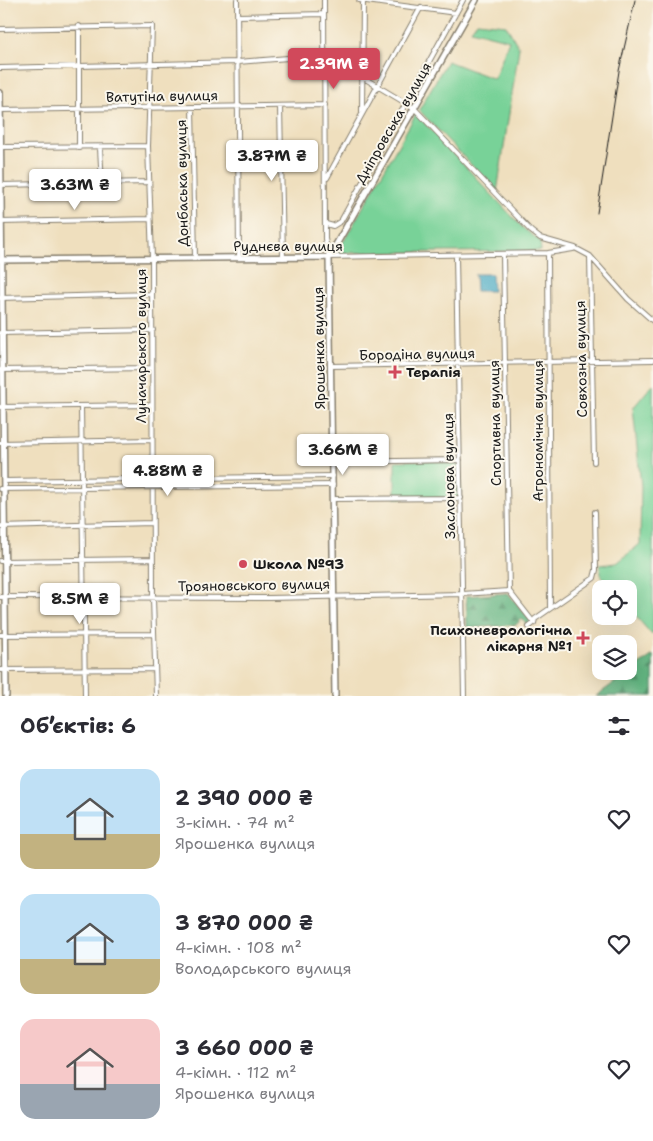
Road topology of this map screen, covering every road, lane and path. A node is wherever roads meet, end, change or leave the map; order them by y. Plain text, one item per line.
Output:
1 (237, 0) edge
2 (324, 0) edge
3 (359, 0) edge
4 (363, 0) edge
5 (463, 0) edge
6 (476, 0) edge
7 (421, 8) junction
8 (456, 13) junction
9 (324, 14) junction
10 (237, 16) junction
11 (79, 26) junction
12 (0, 29) edge
13 (325, 55) junction
14 (238, 62) junction
15 (150, 64) junction
16 (78, 66) junction
17 (0, 68) edge
18 (362, 78) junction
19 (377, 87) junction
20 (0, 93) edge
21 (405, 104) junction
22 (325, 105) junction
23 (238, 106) junction
24 (280, 106) junction
25 (192, 107) junction
26 (150, 108) junction
27 (414, 108) junction
28 (78, 109) junction
29 (0, 110) edge
30 (362, 114) junction
31 (148, 146) junction
32 (0, 148) edge
33 (79, 148) junction
34 (100, 148) junction
35 (326, 180) junction
36 (149, 182) junction
37 (102, 184) junction
38 (0, 185) edge
39 (150, 219) junction
40 (1, 222) edge
41 (326, 224) junction
42 (575, 248) junction
43 (548, 254) junction
44 (503, 255) junction
45 (456, 256) junction
46 (590, 256) junction
47 (239, 257) junction
48 (329, 257) junction
49 (152, 258) junction
50 (195, 258) junction
51 (283, 258) junction
52 (1, 260) edge
53 (152, 294) junction
54 (1, 298) edge
55 (653, 321) edge
56 (153, 330) junction
57 (1, 333) edge
58 (653, 360) edge
59 (592, 362) junction
60 (549, 363) junction
61 (458, 364) junction
62 (505, 364) junction
63 (331, 366) junction
64 (152, 368) junction
65 (1, 370) edge
66 (81, 406) junction
67 (152, 406) junction
68 (2, 407) edge
69 (152, 440) junction
70 (82, 441) junction
71 (2, 443) edge
72 (460, 460) junction
73 (332, 462) junction
74 (594, 462) dead end
75 (332, 476) junction
76 (152, 479) junction
77 (82, 480) junction
78 (4, 481) junction
79 (333, 485) junction
80 (82, 488) junction
81 (152, 488) junction
82 (2, 489) edge
83 (461, 498) junction
84 (333, 499) junction
85 (595, 512) dead end
86 (152, 523) junction
87 (83, 525) junction
88 (2, 527) edge
89 (152, 559) junction
90 (84, 560) junction
91 (2, 561) edge
92 (509, 591) junction
93 (462, 594) junction
94 (334, 596) junction
95 (3, 597) edge
96 (84, 597) junction
97 (153, 598) junction
98 (550, 608) junction
99 (534, 623) junction
100 (529, 627) dead end
101 (154, 634) junction
102 (3, 635) edge
103 (84, 635) junction
104 (155, 669) junction
105 (3, 670) edge
106 (84, 670) junction
107 (6, 696) edge
108 (85, 696) edge
109 (156, 696) edge
110 (335, 696) edge
111 (464, 696) edge

1 - 10 street
2 - 9 street, Ярошенка вулиця
3 - 4 street
4 - 7 street
4 - 18 street
5 - 8 street, Дніпровська вулиця
6 - 27 street, Дніпровська вулиця
7 - 8 street
7 - 19 street
8 - 21 street, Дніпровська вулиця
9 - 10 street
9 - 13 street, Ярошенка вулиця
10 - 14 street
11 - 12 street
11 - 15 street, Луначарського вулиця
11 - 16 street
13 - 14 street
13 - 18 street
13 - 22 street, Ярошенка вулиця
14 - 15 street
14 - 23 street
15 - 16 street
15 - 26 street, Луначарського вулиця
16 - 17 street
16 - 28 street
18 - 19 street
18 - 30 street
19 - 21 street
19 - 30 street
20 - 29 street
21 - 27 street
21 - 41 street, Дніпровська вулиця
22 - 24 street, Ватутіна вулиця
22 - 35 street, Ярошенка вулиця
23 - 24 street, Ватутіна вулиця
23 - 25 street, Ватутіна вулиця
23 - 47 street
24 - 51 street
25 - 26 street, Ватутіна вулиця
25 - 50 street, Донбаська вулиця
26 - 28 street, Ватутіна вулиця
26 - 31 street, Луначарського вулиця
27 - 42 street
27 - 48 street, Дніпровська вулиця
28 - 29 street, Ватутіна вулиця
28 - 33 street
29 - 32 street
30 - 35 street
31 - 34 street
31 - 36 street, Луначарського вулиця
32 - 33 street
32 - 38 street
33 - 34 street
34 - 37 street
35 - 41 street, Ярошенка вулиця
36 - 37 street
36 - 39 street, Луначарського вулиця
37 - 38 street
38 - 40 street
39 - 40 street
39 - 49 street, Луначарського вулиця
40 - 52 street
41 - 48 street, Ярошенка вулиця
42 - 43 street, Руднєва вулиця
42 - 46 street
43 - 44 street, Руднєва вулиця
43 - 60 street, Агрономічна вулиця
44 - 45 street, Руднєва вулиця
44 - 62 street, Спортивна вулиця
45 - 48 street, Руднєва вулиця
45 - 61 street, Заслонова вулиця
46 - 55 street
46 - 59 street, Совхозна вулиця
47 - 50 street, Руднєва вулиця
47 - 51 street, Руднєва вулиця
48 - 51 street, Руднєва вулиця
48 - 63 street, Ярошенка вулиця
49 - 50 street, Руднєва вулиця
49 - 52 street, Руднєва вулиця
49 - 53 street, Луначарського вулиця
52 - 54 street
53 - 54 street
53 - 56 street, Луначарського вулиця
54 - 57 street
56 - 57 street
56 - 64 street, Луначарського вулиця
57 - 65 street
58 - 59 street, Бородіна вулиця
59 - 60 street, Бородіна вулиця
59 - 74 street, Совхозна вулиця
60 - 62 street, Бородіна вулиця
60 - 98 street, Агрономічна вулиця
61 - 62 street, Бородіна вулиця
61 - 63 street, Бородіна вулиця
61 - 72 street, Заслонова вулиця
62 - 92 street, Спортивна вулиця
63 - 73 street, Ярошенка вулиця
64 - 65 street
64 - 67 street, Луначарського вулиця
65 - 68 street
66 - 67 street
66 - 68 street
66 - 70 street
67 - 69 street, Луначарського вулиця
68 - 71 street
69 - 70 street
69 - 76 street, Луначарського вулиця
70 - 71 street
70 - 77 street
71 - 78 street
72 - 73 street
72 - 83 street, Заслонова вулиця
73 - 75 street, Ярошенка вулиця
75 - 76 street
75 - 79 street, Ярошенка вулиця
76 - 77 street
76 - 81 street, Луначарського вулиця
77 - 78 street
77 - 80 street
78 - 82 street
79 - 81 street
79 - 84 street, Ярошенка вулиця
80 - 81 street
80 - 82 street
80 - 87 street
81 - 86 street, Луначарського вулиця
82 - 88 street
83 - 84 street
83 - 93 street, Заслонова вулиця
84 - 94 street, Ярошенка вулиця
85 - 98 street
86 - 87 street
86 - 89 street, Луначарського вулиця
87 - 88 street
87 - 90 street
88 - 91 street
89 - 90 street
89 - 97 street, Луначарського вулиця
90 - 91 street
90 - 96 street
91 - 95 street
92 - 93 street, Трояновського вулиця
92 - 99 street
93 - 94 street, Трояновського вулиця
93 - 111 street, Заслонова вулиця
94 - 97 street, Трояновського вулиця
94 - 110 street, Ярошенка вулиця
95 - 96 street, Трояновського вулиця
95 - 102 street
96 - 97 street, Трояновського вулиця
96 - 103 street
97 - 101 street, Луначарського вулиця
98 - 99 street
99 - 100 street
101 - 103 street
101 - 104 street, Луначарського вулиця
102 - 103 street
102 - 105 street
103 - 106 street
104 - 106 street
104 - 109 street, Луначарського вулиця
105 - 106 street
105 - 107 street
106 - 108 street

